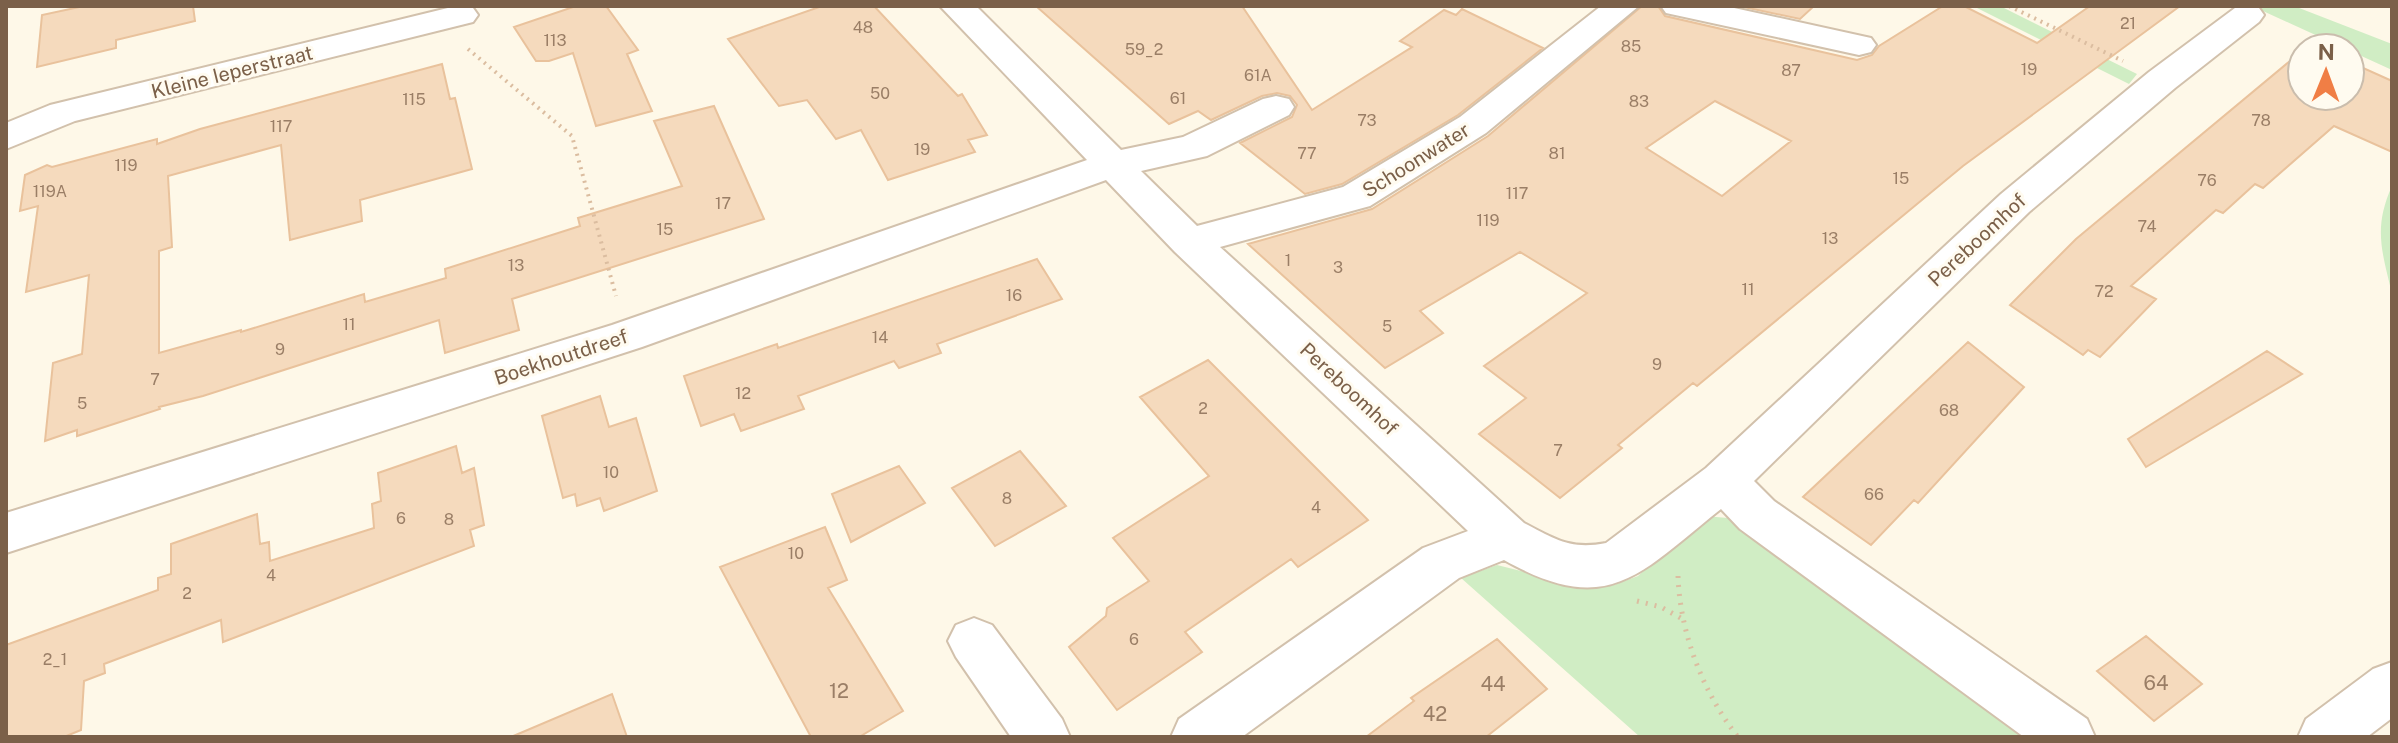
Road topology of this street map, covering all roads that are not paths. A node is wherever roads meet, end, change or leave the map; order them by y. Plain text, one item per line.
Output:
1 (957, 6) edge
2 (1622, 6) edge
3 (1678, 6) edge
4 (2247, 15) dead end
5 (448, 18) road end
6 (1859, 45) dead end
7 (1276, 107) dead end
8 (6, 137) edge
9 (1111, 165) junction
10 (1189, 242) junction
11 (1723, 481) junction
12 (6, 533) edge
13 (1507, 537) junction
14 (974, 641) dead end
15 (2392, 686) edge
16 (1043, 737) edge
17 (1198, 737) edge
18 (2068, 737) edge
19 (2325, 737) edge

1 - 9 street
2 - 10 street, Schoonwater
3 - 6 street
4 - 11 street, Pereboomhof
5 - 8 street, Kleine Ieperstraat
7 - 9 street
9 - 10 street
9 - 12 street, Boekhoutdreef
10 - 13 street, Pereboomhof
11 - 13 street, Pereboomhof
11 - 18 street
13 - 17 street
14 - 16 street
15 - 19 street

